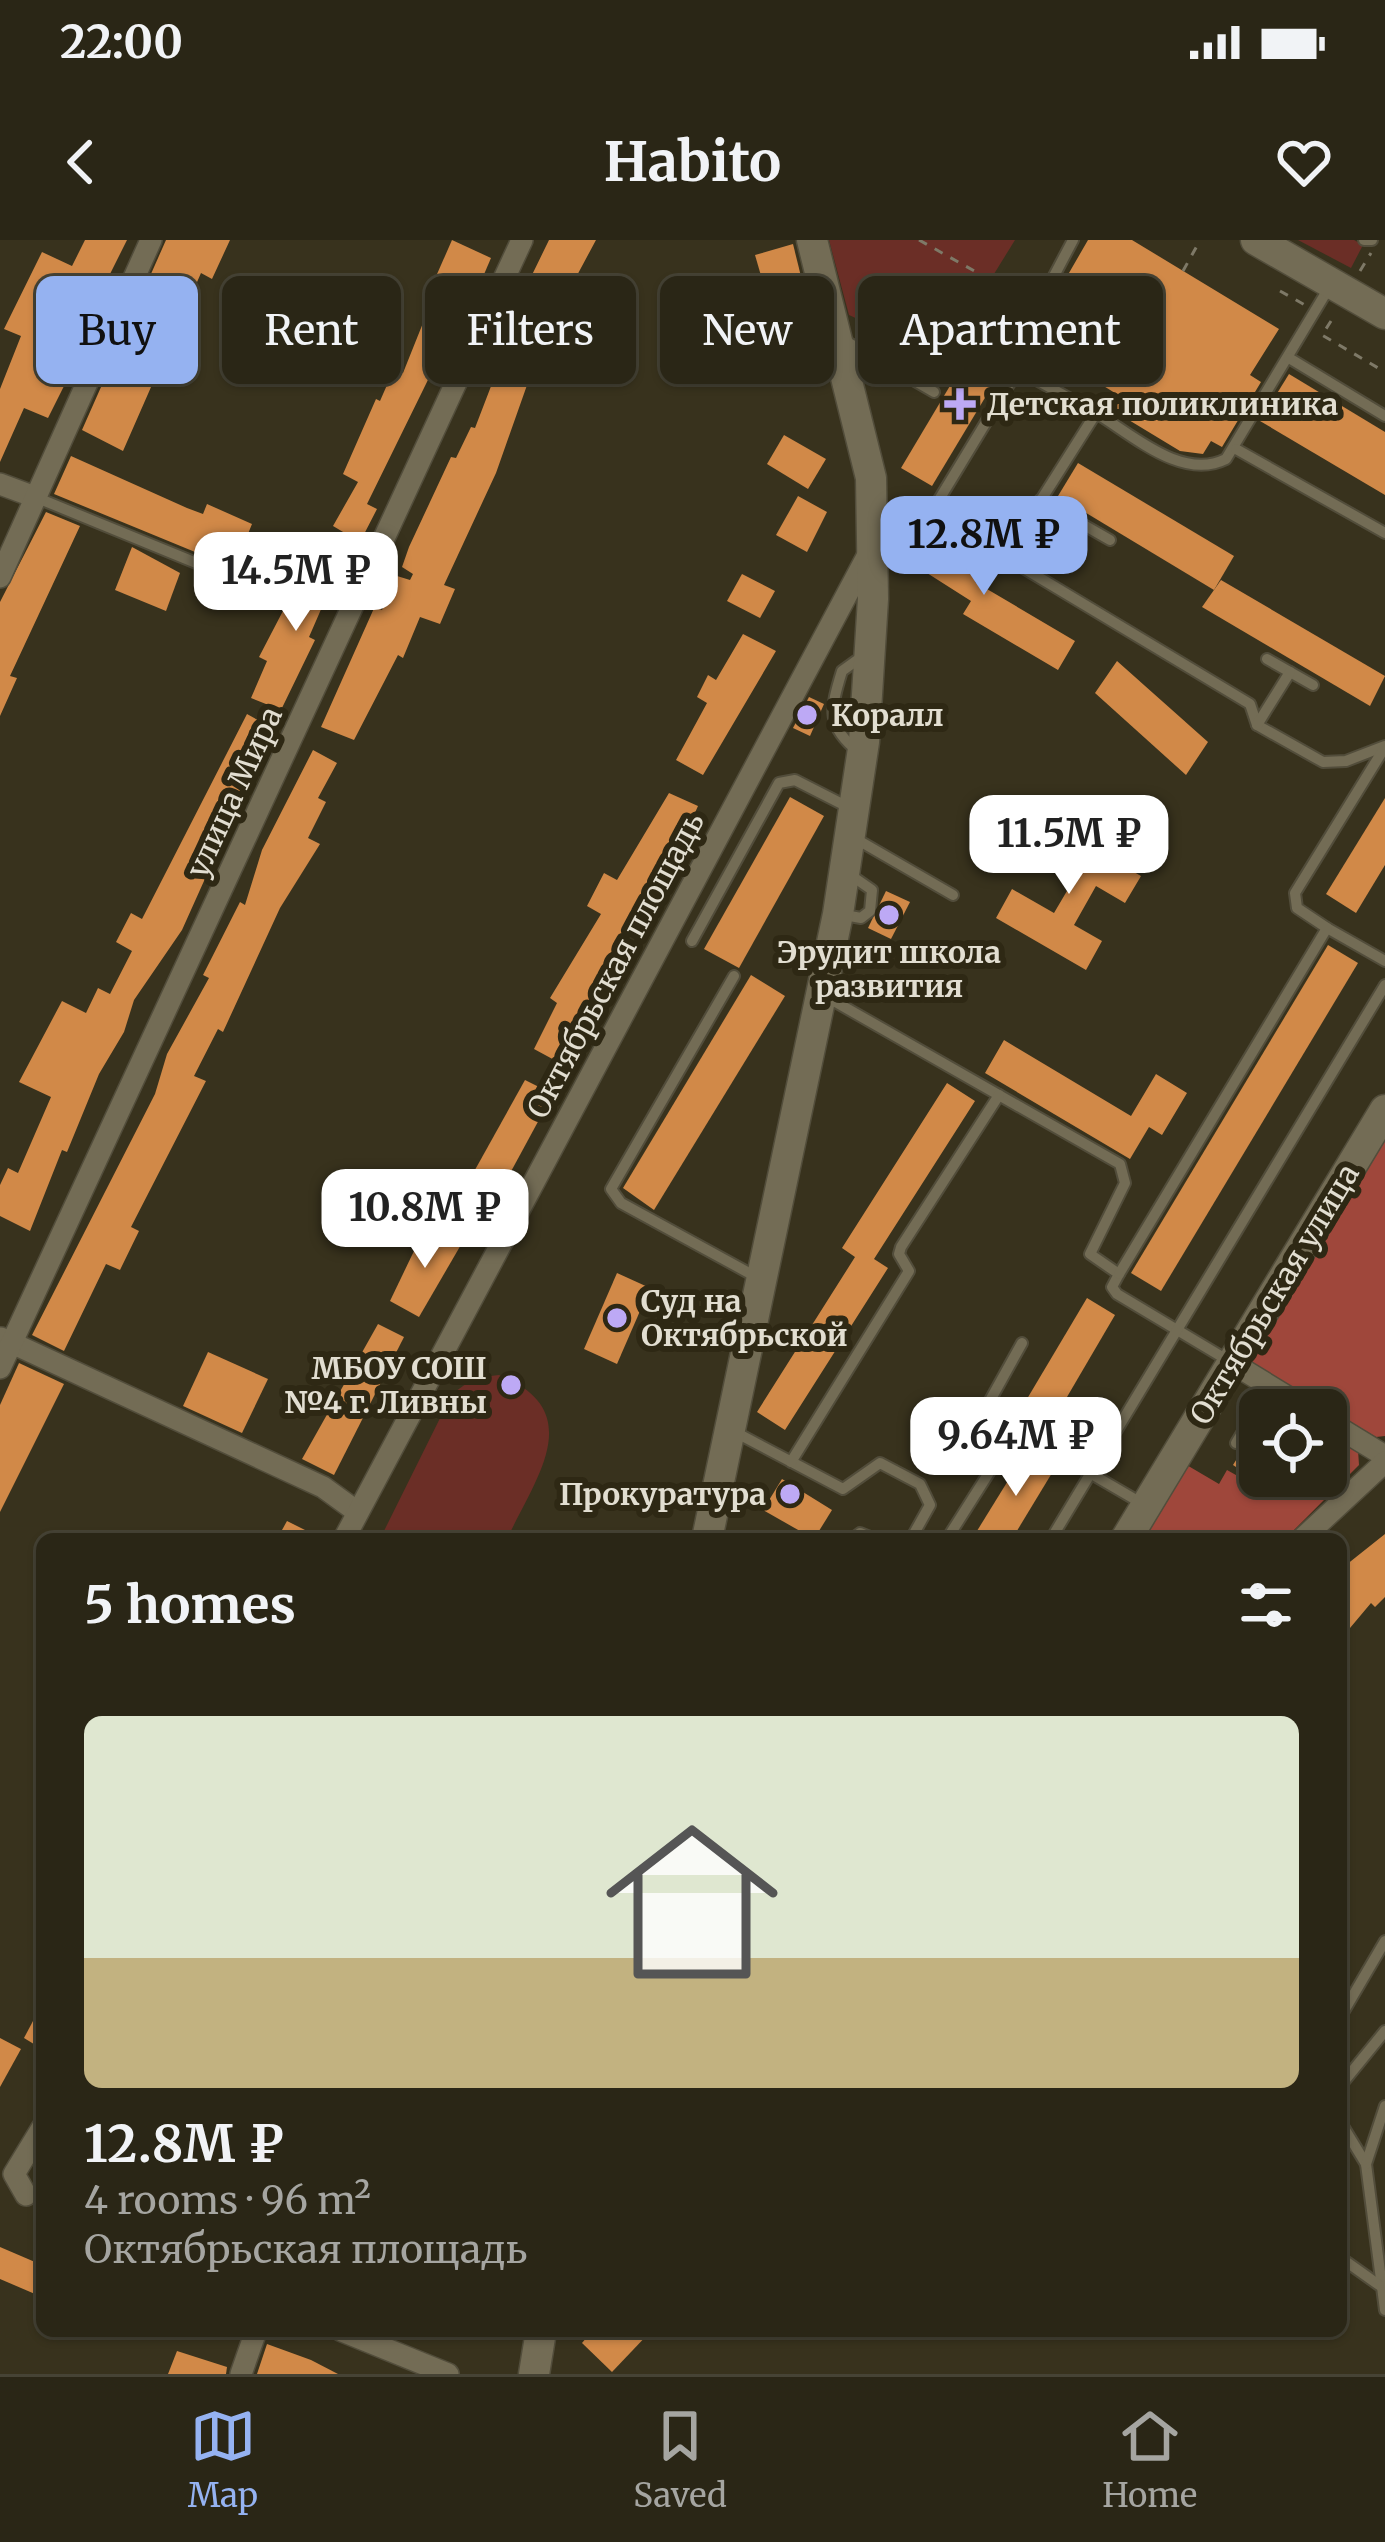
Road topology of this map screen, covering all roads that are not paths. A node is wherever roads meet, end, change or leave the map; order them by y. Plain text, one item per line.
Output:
1 (152, 240) edge
2 (522, 240) edge
3 (812, 240) edge
4 (1073, 240) edge
5 (1256, 240) edge
6 (1054, 276) edge
7 (1343, 281) junction
8 (1385, 314) edge
9 (839, 338) junction
10 (1289, 358) junction
11 (934, 392) dead end
12 (1096, 413) junction
13 (1385, 416) edge
14 (1236, 448) junction
15 (0, 484) edge
16 (35, 497) junction
17 (1040, 500) junction
18 (1385, 533) edge
19 (1110, 540) dead end
20 (872, 547) junction
21 (1005, 557) junction
22 (228, 576) dead end
23 (0, 577) edge
24 (1267, 659) dead end
25 (1290, 672) junction
26 (1313, 686) dead end
27 (1257, 725) junction
28 (1385, 747) edge
29 (855, 825) junction
30 (953, 895) dead end
31 (1328, 928) junction
32 (692, 940) dead end
33 (1385, 961) edge
34 (734, 976) dead end
35 (1385, 985) edge
36 (822, 995) junction
37 (999, 1095) junction
38 (1385, 1110) edge
39 (1119, 1274) junction
40 (763, 1281) junction
41 (1179, 1331) junction
42 (6, 1340) edge
43 (1022, 1343) dead end
44 (1230, 1366) junction
45 (0, 1368) edge
46 (1271, 1389) edge
47 (730, 1429) junction
48 (1016, 1430) junction
49 (1347, 1434) edge
50 (1236, 1443) dead end
51 (1385, 1459) edge
52 (791, 1462) junction
53 (1091, 1474) junction
54 (1146, 1506) junction
55 (356, 1511) junction
56 (347, 1533) edge
57 (708, 1533) edge
58 (914, 1533) edge
59 (951, 1533) edge
60 (1055, 1533) edge
61 (1130, 1533) edge
62 (1307, 1533) edge
63 (1385, 1941) edge
64 (1347, 2006) edge
65 (1385, 2031) edge
66 (1347, 2078) edge
67 (1385, 2106) edge
68 (1347, 2133) edge
69 (36, 2138) edge
70 (1366, 2164) junction
71 (0, 2188) edge
72 (34, 2198) edge
73 (1347, 2262) edge
74 (1379, 2285) junction
75 (1385, 2310) edge
76 (254, 2337) edge
77 (357, 2337) edge
78 (241, 2374) edge
79 (448, 2374) edge

1 - 16 street
2 - 42 street, улица Мира
3 - 9 street
4 - 6 lane
5 - 7 street
7 - 8 street
7 - 10 lane
9 - 11 lane
9 - 20 street
10 - 13 lane
10 - 14 lane
12 - 14 lane
12 - 17 lane
12 - 21 lane
14 - 18 lane
15 - 16 street
16 - 22 lane
16 - 23 street
17 - 19 lane
17 - 21 lane
20 - 29 street
20 - 55 street, Октябрьская площадь
21 - 27 lane
24 - 25 lane
25 - 26 lane
25 - 27 lane
27 - 28 lane
28 - 31 lane
29 - 30 lane
29 - 32 lane
29 - 36 street
31 - 33 lane
31 - 39 lane
34 - 40 lane
35 - 41 lane
36 - 37 lane
36 - 40 street
37 - 39 lane
37 - 52 lane
38 - 44 street, Октябрьская улица
39 - 41 lane
40 - 47 street
41 - 44 lane
41 - 53 lane
42 - 45 street, улица Мира
42 - 55 street
43 - 48 lane
44 - 46 street
44 - 50 lane
44 - 54 street, Октябрьская улица
47 - 52 lane
47 - 57 street
48 - 53 lane
48 - 59 lane
49 - 51 street
51 - 62 street
52 - 58 lane
53 - 54 lane
53 - 60 lane
54 - 61 street, Октябрьская улица
55 - 56 street, Октябрьская площадь
63 - 64 lane
65 - 66 lane
67 - 70 lane
68 - 70 lane
69 - 72 street
70 - 74 lane
71 - 72 street
73 - 74 lane
74 - 75 lane
76 - 78 street
77 - 79 street

